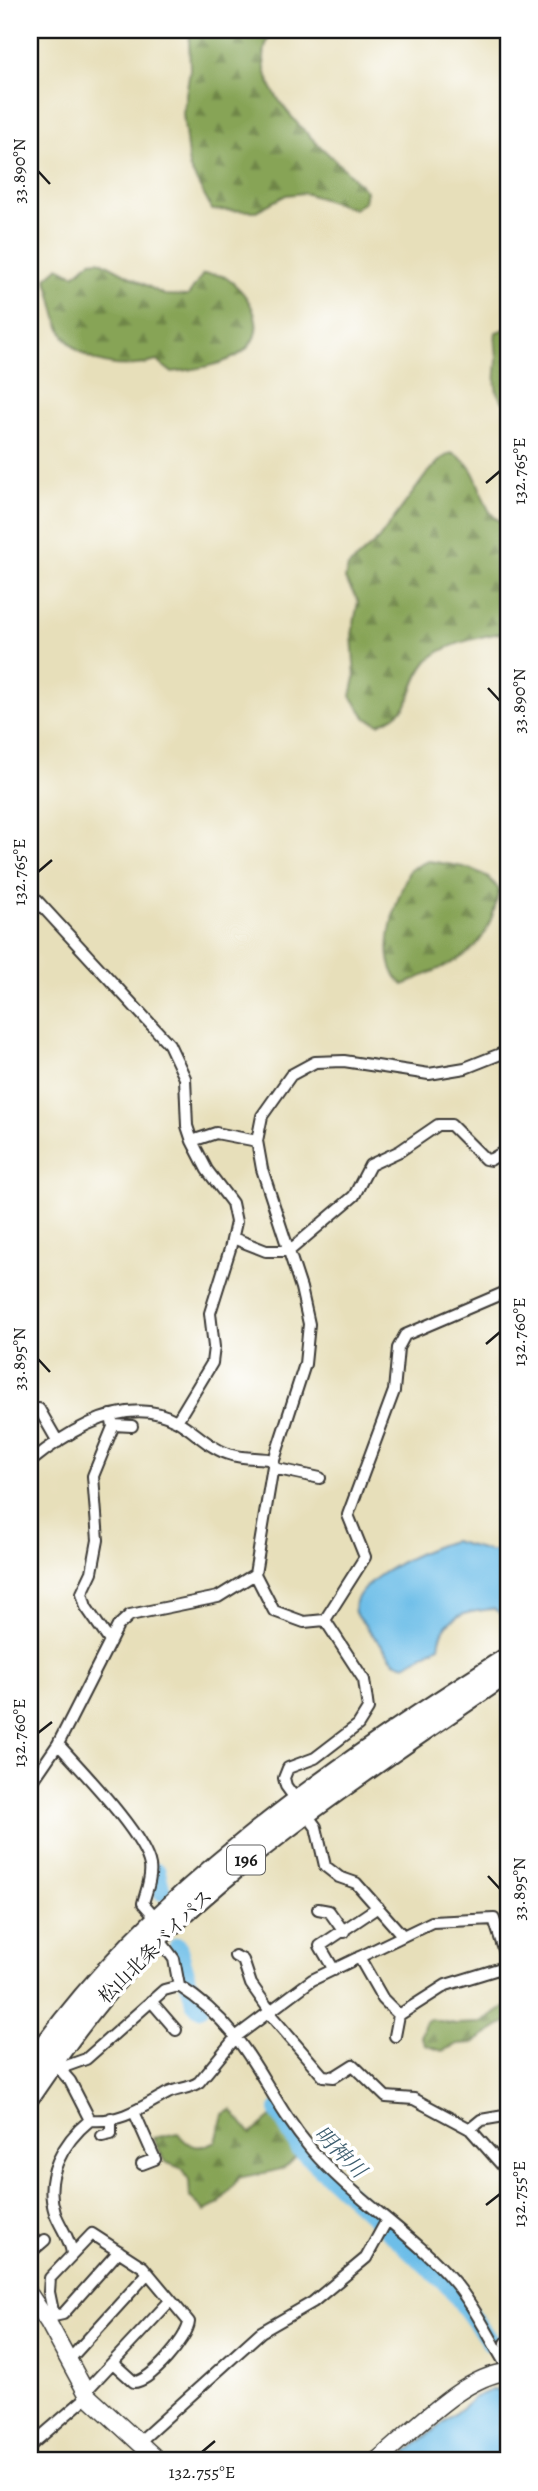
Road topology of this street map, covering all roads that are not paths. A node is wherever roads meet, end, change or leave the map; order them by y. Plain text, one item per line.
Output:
1 (30, 893) edge
2 (508, 1051) edge
3 (192, 1141) junction
4 (257, 1141) junction
5 (505, 1151) dead end
6 (233, 1238) junction
7 (289, 1251) junction
8 (508, 1291) edge
9 (30, 1409) edge
10 (112, 1420) junction
11 (177, 1421) junction
12 (132, 1426) dead end
13 (58, 1442) junction
14 (30, 1462) edge
15 (274, 1464) junction
16 (320, 1478) dead end
17 (254, 1574) junction
18 (325, 1620) junction
19 (109, 1640) junction
20 (508, 1657) edge
21 (508, 1673) edge
22 (58, 1744) junction
23 (30, 1786) edge
24 (302, 1808) junction
25 (378, 1907) junction
26 (318, 1909) dead end
27 (158, 1929) junction
28 (344, 1932) junction
29 (402, 1935) junction
30 (235, 1956) dead end
31 (359, 1957) junction
32 (508, 1964) edge
33 (334, 1970) junction
34 (188, 1991) junction
35 (151, 2001) junction
36 (269, 2012) junction
37 (399, 2015) junction
38 (176, 2030) dead end
39 (237, 2036) junction
40 (395, 2036) dead end
41 (42, 2060) edge
42 (30, 2096) edge
43 (135, 2114) junction
44 (504, 2116) dead end
45 (111, 2118) junction
46 (90, 2120) junction
47 (470, 2129) junction
48 (102, 2136) dead end
49 (142, 2165) dead end
50 (508, 2172) edge
51 (387, 2220) junction
52 (45, 2241) dead end
53 (119, 2251) junction
54 (30, 2253) edge
55 (72, 2253) junction
56 (148, 2273) junction
57 (30, 2295) edge
58 (170, 2301) junction
59 (51, 2319) junction
60 (508, 2341) edge
61 (508, 2358) edge
62 (68, 2361) junction
63 (113, 2363) junction
64 (508, 2370) edge
65 (87, 2394) junction
66 (30, 2446) edge
67 (140, 2452) edge
68 (159, 2461) edge
69 (376, 2461) edge

1 - 3 street
2 - 4 street
3 - 4 street
3 - 6 street
4 - 7 street
5 - 7 street
6 - 7 street
6 - 11 street
7 - 15 street
8 - 18 street
9 - 13 street
10 - 11 street
10 - 12 street
10 - 13 street
10 - 19 street
11 - 15 street
13 - 14 street
15 - 16 street
15 - 17 street
17 - 18 street
17 - 19 street
18 - 24 street
19 - 22 street
20 - 24 highway, 松山北条バイパス / 196
21 - 24 highway, 松山北条バイパス / 196
22 - 23 street
22 - 27 street
24 - 25 street
24 - 27 highway, 松山北条バイパス / 196
25 - 28 street
25 - 29 street
26 - 28 street
27 - 34 street
27 - 41 highway, 松山北条バイパス / 196
28 - 33 street
29 - 31 street
29 - 32 street
30 - 36 street
31 - 33 street
31 - 37 street
32 - 37 street
33 - 36 street
34 - 35 street
34 - 39 street
35 - 38 street
35 - 41 street
36 - 39 street
36 - 47 street
37 - 40 street
39 - 43 street
39 - 51 street
41 - 42 highway, 松山北条バイパス / 196
41 - 46 street
43 - 45 street
43 - 49 street
44 - 47 street
45 - 46 street
45 - 48 street
46 - 55 street
47 - 50 street
51 - 64 street
51 - 67 street
52 - 54 street
53 - 55 street
53 - 56 street
53 - 59 street
55 - 59 street
56 - 58 street
56 - 62 street
57 - 59 street
58 - 63 street
58 - 63 street
59 - 62 street
60 - 61 street
62 - 65 street
63 - 65 street
64 - 69 street
65 - 66 street
65 - 67 street
67 - 68 street

